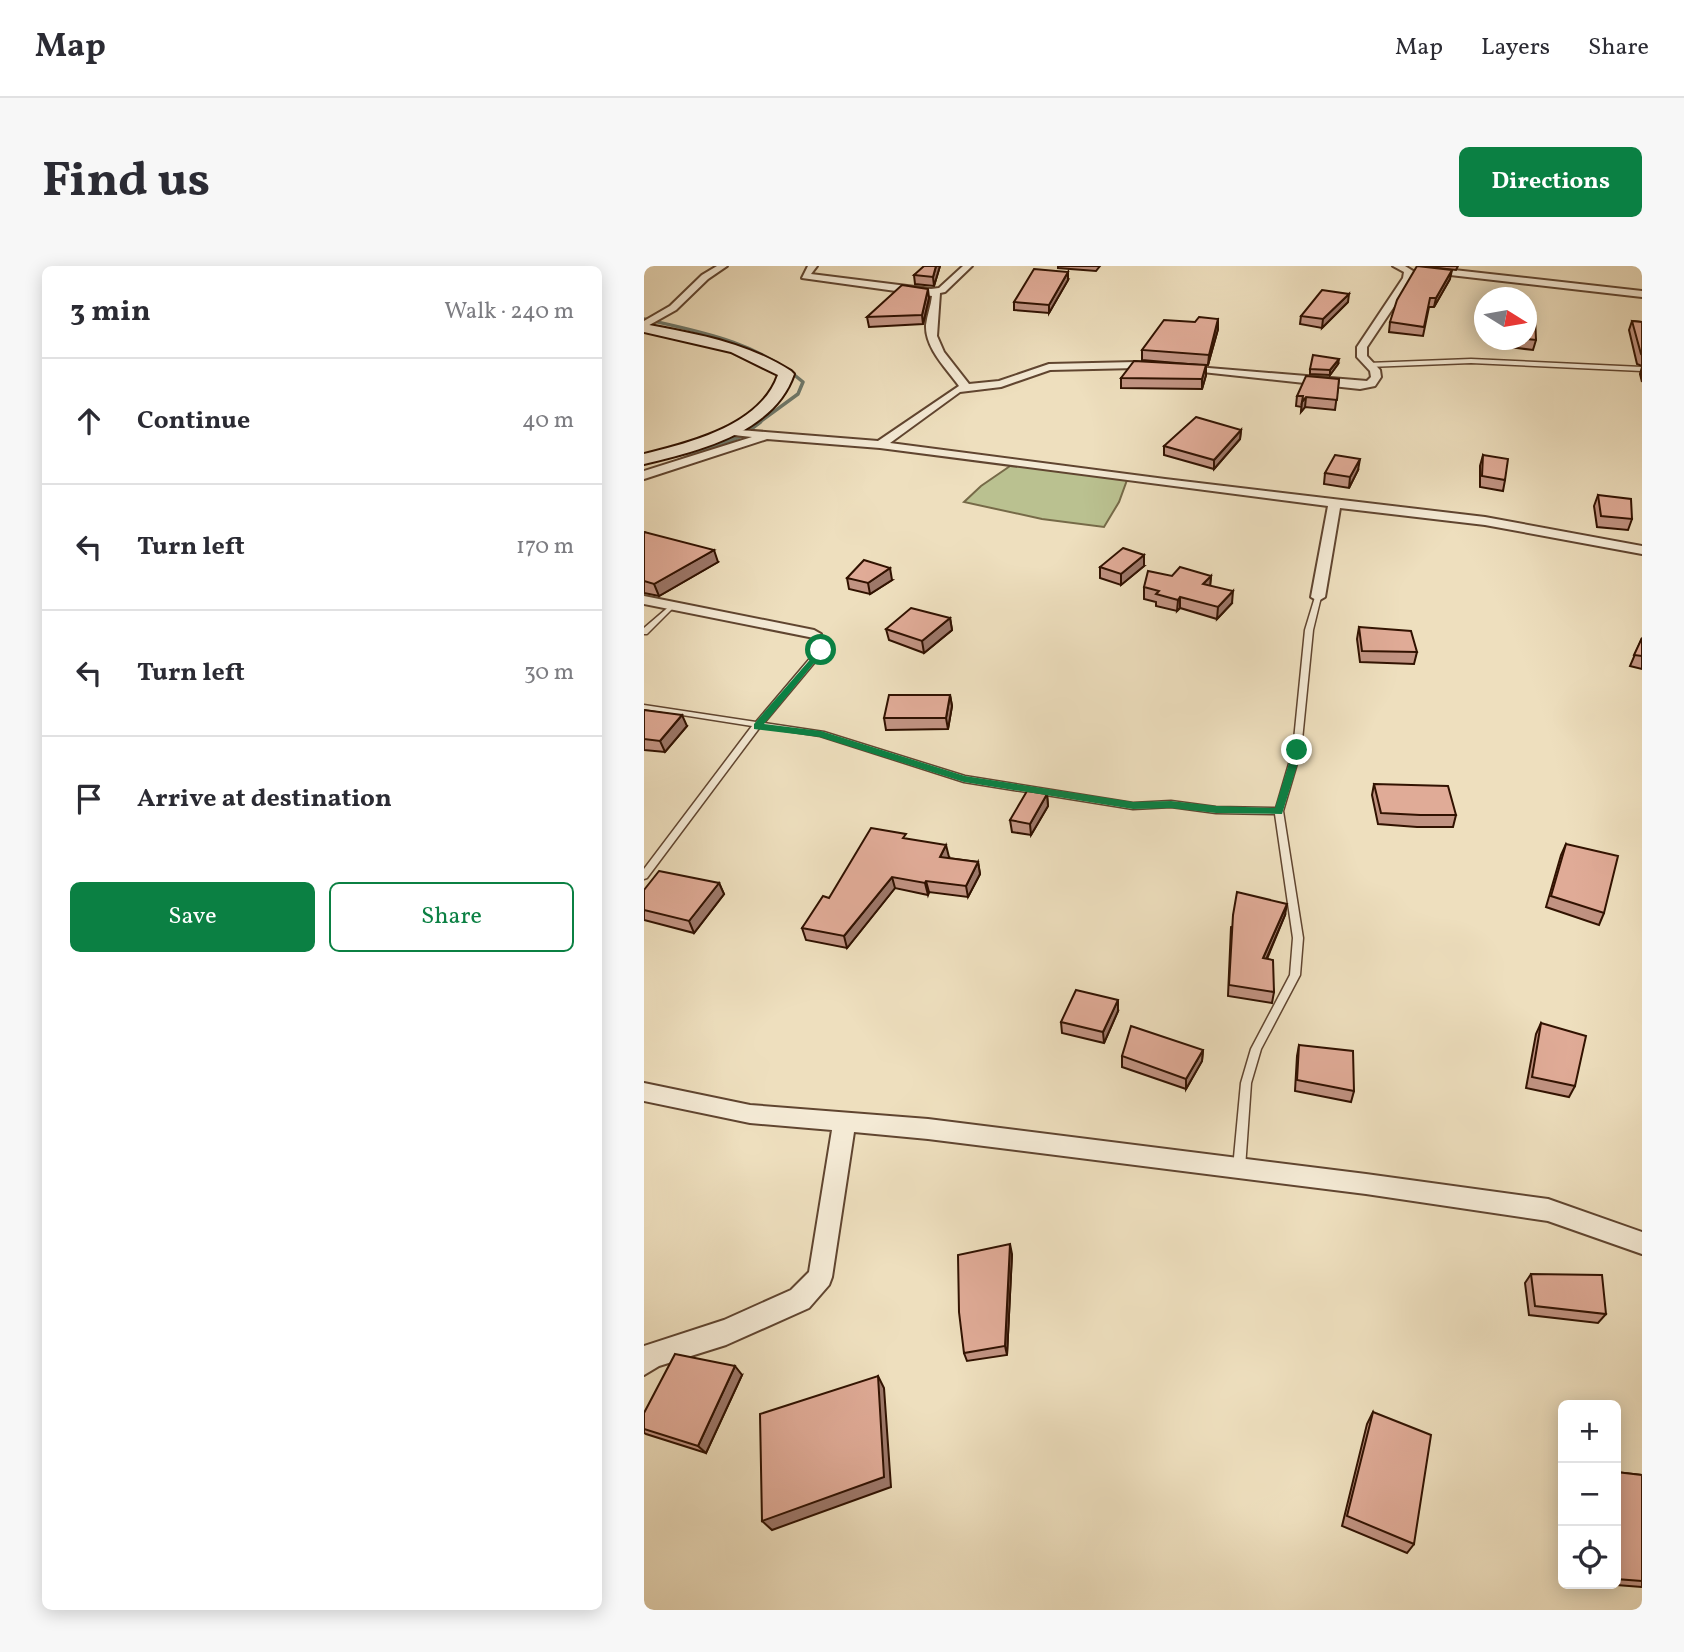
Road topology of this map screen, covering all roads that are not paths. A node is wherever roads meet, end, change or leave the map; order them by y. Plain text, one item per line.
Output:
1 (723, 266) edge
2 (814, 266) edge
3 (968, 266) edge
4 (1401, 267) edge
5 (931, 292) junction
6 (1642, 294) edge
7 (645, 326) edge
8 (1368, 365) junction
9 (1642, 369) edge
10 (965, 387) junction
11 (734, 432) junction
12 (768, 436) junction
13 (880, 445) junction
14 (644, 459) edge
15 (644, 475) edge
16 (1335, 503) junction
17 (1642, 550) edge
18 (1318, 597) joint
19 (644, 600) edge
20 (672, 606) junction
21 (644, 632) edge
22 (814, 634) joint
23 (644, 707) edge
24 (757, 726) junction
25 (1279, 811) junction
26 (644, 877) edge
27 (644, 1092) edge
28 (844, 1122) junction
29 (1239, 1168) junction
30 (1642, 1243) edge
31 (644, 1362) edge

1 - 7 street
2 - 5 street
3 - 5 street
4 - 6 street
4 - 8 street
5 - 10 street
7 - 11 street
8 - 9 lane
8 - 10 street
10 - 13 street
11 - 12 street
11 - 14 street
12 - 13 street
12 - 15 street
13 - 16 street
16 - 17 street
16 - 18 street
18 - 25 lane
19 - 20 street
20 - 21 lane
20 - 22 street
22 - 24 lane
23 - 24 lane
24 - 25 lane
24 - 26 lane
25 - 29 lane
27 - 28 street
28 - 29 street
28 - 31 street
29 - 30 street

